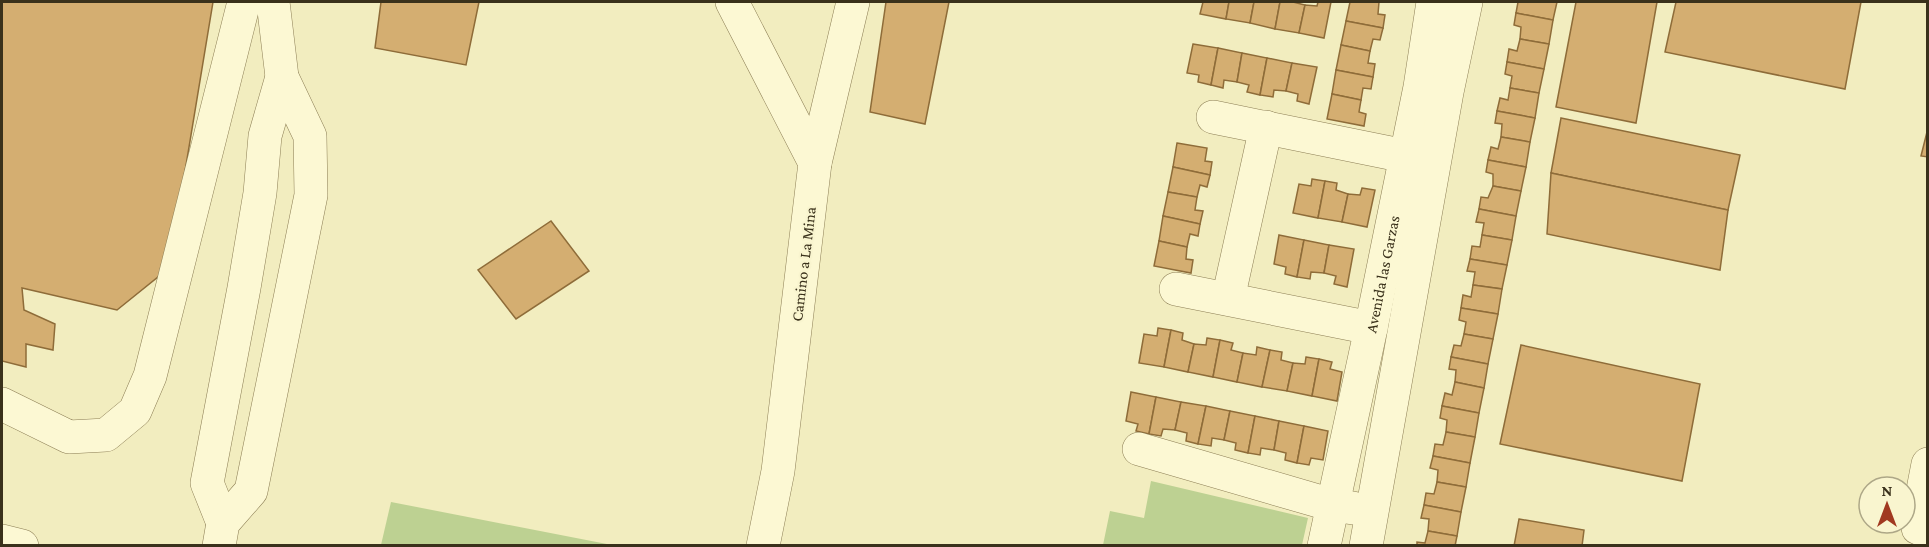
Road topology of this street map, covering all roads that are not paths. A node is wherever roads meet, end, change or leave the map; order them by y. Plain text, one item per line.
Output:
1 (244, 2) edge
2 (273, 2) edge
3 (732, 2) edge
4 (853, 2) edge
5 (1433, 2) edge
6 (1466, 2) edge
7 (282, 77) junction
8 (1433, 89) junction
9 (1213, 117) dead end
10 (1266, 127) junction
11 (1405, 156) junction
12 (815, 163) junction
13 (1176, 289) dead end
14 (1228, 299) junction
15 (1371, 328) junction
16 (2, 405) edge
17 (1140, 449) dead end
18 (1928, 464) edge
19 (1332, 505) junction
20 (1373, 512) junction
21 (1928, 532) edge
22 (221, 534) edge
23 (2, 541) edge
24 (22, 546) edge
25 (764, 546) edge
26 (1324, 546) edge
27 (1366, 546) edge

1 - 16 street
2 - 7 street
3 - 12 street
4 - 12 street, Camino a La Mina
5 - 8 street, Avenida las Garzas
6 - 8 street, Avenida las Garzas
7 - 22 street
7 - 22 street
8 - 11 street, Avenida las Garzas
8 - 20 street, Avenida las Garzas
9 - 10 street
10 - 11 street
10 - 14 street
11 - 15 street, Avenida las Garzas
12 - 25 street, Camino a La Mina
13 - 14 street
14 - 15 street
15 - 19 street, Avenida las Garzas
17 - 19 street
18 - 21 street
19 - 20 street
19 - 26 street, Avenida las Garzas
20 - 27 street, Avenida las Garzas
23 - 24 street

